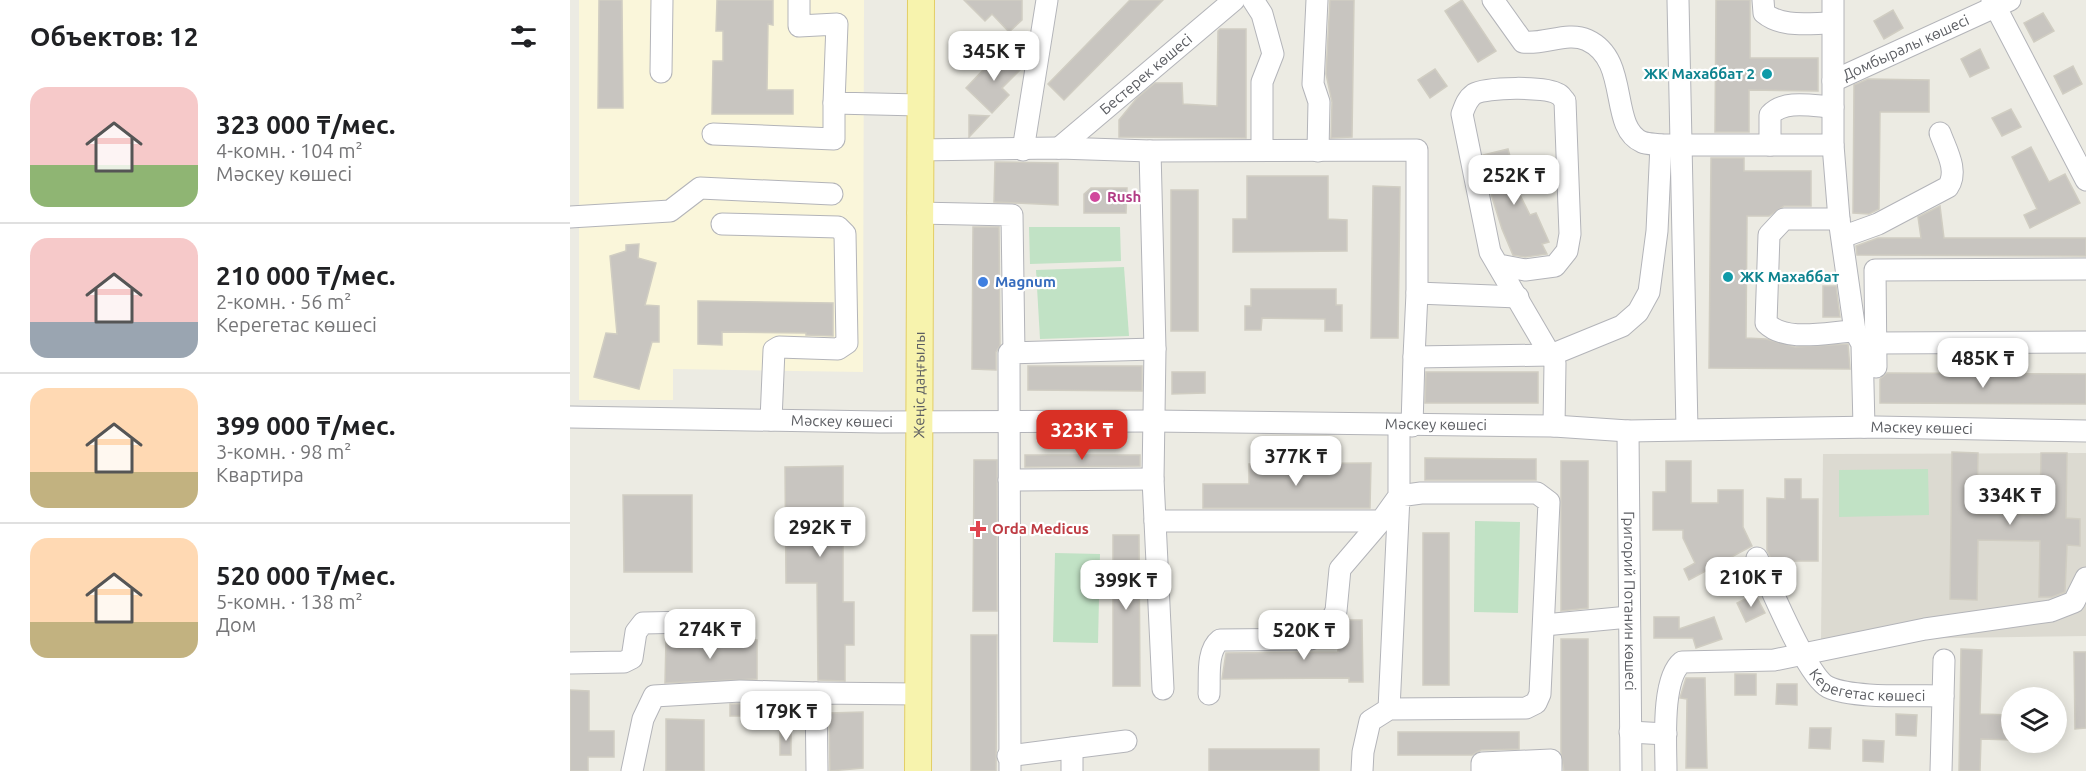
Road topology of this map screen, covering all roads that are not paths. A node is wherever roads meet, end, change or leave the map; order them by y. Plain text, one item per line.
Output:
1 (662, 0) edge
2 (799, 0) edge
3 (921, 0) edge
4 (1047, 0) edge
5 (1253, 0) edge
6 (1317, 0) edge
7 (1493, 0) edge
8 (1678, 0) edge
9 (1763, 0) edge
10 (1833, 0) edge
11 (1229, 2) edge
12 (2000, 3) edge
13 (1832, 23) junction
14 (661, 72) dead end
15 (1833, 81) junction
16 (834, 103) junction
17 (919, 105) junction
18 (1833, 107) junction
19 (1940, 133) dead end
20 (713, 134) dead end
21 (1671, 144) junction
22 (1770, 145) junction
23 (1833, 145) junction
24 (1059, 148) junction
25 (919, 150) junction
26 (1023, 150) junction
27 (1262, 150) junction
28 (1150, 151) junction
29 (1318, 151) junction
30 (2086, 180) edge
31 (832, 194) dead end
32 (918, 213) junction
33 (570, 217) edge
34 (722, 225) dead end
35 (1841, 228) junction
36 (1499, 265) junction
37 (2086, 269) edge
38 (1417, 293) junction
39 (1518, 297) junction
40 (1855, 331) junction
41 (2086, 342) edge
42 (1876, 343) junction
43 (1155, 349) junction
44 (1014, 353) junction
45 (1551, 355) junction
46 (1414, 357) junction
47 (570, 417) edge
48 (771, 420) junction
49 (1153, 422) junction
50 (917, 423) junction
51 (1010, 423) junction
52 (1406, 426) junction
53 (1554, 426) junction
54 (1870, 427) junction
55 (1687, 429) junction
56 (1628, 431) junction
57 (2086, 432) edge
58 (1153, 479) junction
59 (1009, 480) junction
60 (1399, 496) junction
61 (1155, 521) junction
62 (1381, 521) junction
63 (1757, 558) dead end
64 (2086, 578) edge
65 (1629, 616) junction
66 (741, 621) dead end
67 (1544, 625) junction
68 (1802, 653) junction
69 (1944, 660) dead end
70 (570, 663) edge
71 (1163, 689) dead end
72 (816, 693) junction
73 (918, 694) junction
74 (1209, 694) dead end
75 (1943, 696) junction
76 (1389, 709) junction
77 (1630, 732) junction
78 (1666, 734) junction
79 (1126, 741) dead end
80 (1072, 748) junction
81 (1009, 763) edge
82 (632, 771) edge
83 (817, 771) edge
84 (918, 771) edge
85 (1072, 771) edge
86 (1362, 771) edge
87 (1482, 771) edge
88 (1551, 771) edge
89 (1631, 771) edge
90 (1666, 771) edge
91 (1941, 771) edge

1 - 14 street
2 - 16 street
3 - 17 main road, Жеңіс даңғылы
4 - 26 street
5 - 27 street
6 - 29 street
7 - 21 street
8 - 21 street
9 - 13 street
10 - 13 street
11 - 24 street, Бестерек көшесі
12 - 15 street, Домбыралы көшесі
12 - 30 street
13 - 15 street
15 - 18 street
16 - 17 street
16 - 20 street
17 - 25 main road, Жеңіс даңғылы
18 - 22 street
18 - 23 street
19 - 35 street
21 - 22 street
21 - 45 street
21 - 55 street
22 - 23 street
23 - 35 street
24 - 26 street
24 - 28 street
25 - 26 street
25 - 32 main road, Жеңіс даңғылы
27 - 28 street
27 - 29 street
28 - 43 street
29 - 38 street
31 - 33 street
32 - 44 street
32 - 50 main road, Жеңіс даңғылы
34 - 48 street
35 - 40 street
35 - 40 street
36 - 36 street
36 - 39 street
37 - 42 street
38 - 39 street
38 - 46 street
39 - 45 street
40 - 54 street
41 - 42 street
42 - 54 street
43 - 44 street
43 - 49 street
44 - 51 street
45 - 46 street
45 - 53 street
46 - 52 street
47 - 48 street, Мәскеу көшесі
48 - 50 street, Мәскеу көшесі
49 - 51 street, Мәскеу көшесі
49 - 52 street, Мәскеу көшесі
49 - 58 street
50 - 51 street, Мәскеу көшесі
50 - 73 main road, Жеңіс даңғылы
51 - 59 street
52 - 53 street, Мәскеу көшесі
52 - 60 street
53 - 56 street, Мәскеу көшесі
54 - 55 street, Мәскеу көшесі
54 - 57 street, Мәскеу көшесі
55 - 56 street, Мәскеу көшесі
56 - 65 street, Григорий Потанин көшесі
58 - 59 street
58 - 61 street
59 - 81 street
60 - 62 street
60 - 67 street
60 - 76 street
61 - 62 street
61 - 71 street
62 - 74 street
63 - 68 street, Керегетас көшесі
64 - 68 street
65 - 67 street
65 - 77 street, Григорий Потанин көшесі
66 - 70 street
67 - 76 street
68 - 75 street, Керегетас көшесі
68 - 78 street
69 - 75 street, Керегетас көшесі
72 - 73 street
72 - 82 street
72 - 83 street
73 - 84 main road, Жеңіс даңғылы
75 - 91 street, Керегетас көшесі
76 - 86 street
77 - 78 street
77 - 89 street, Григорий Потанин көшесі
78 - 90 street
79 - 80 street
80 - 81 street
80 - 85 street
87 - 88 street

